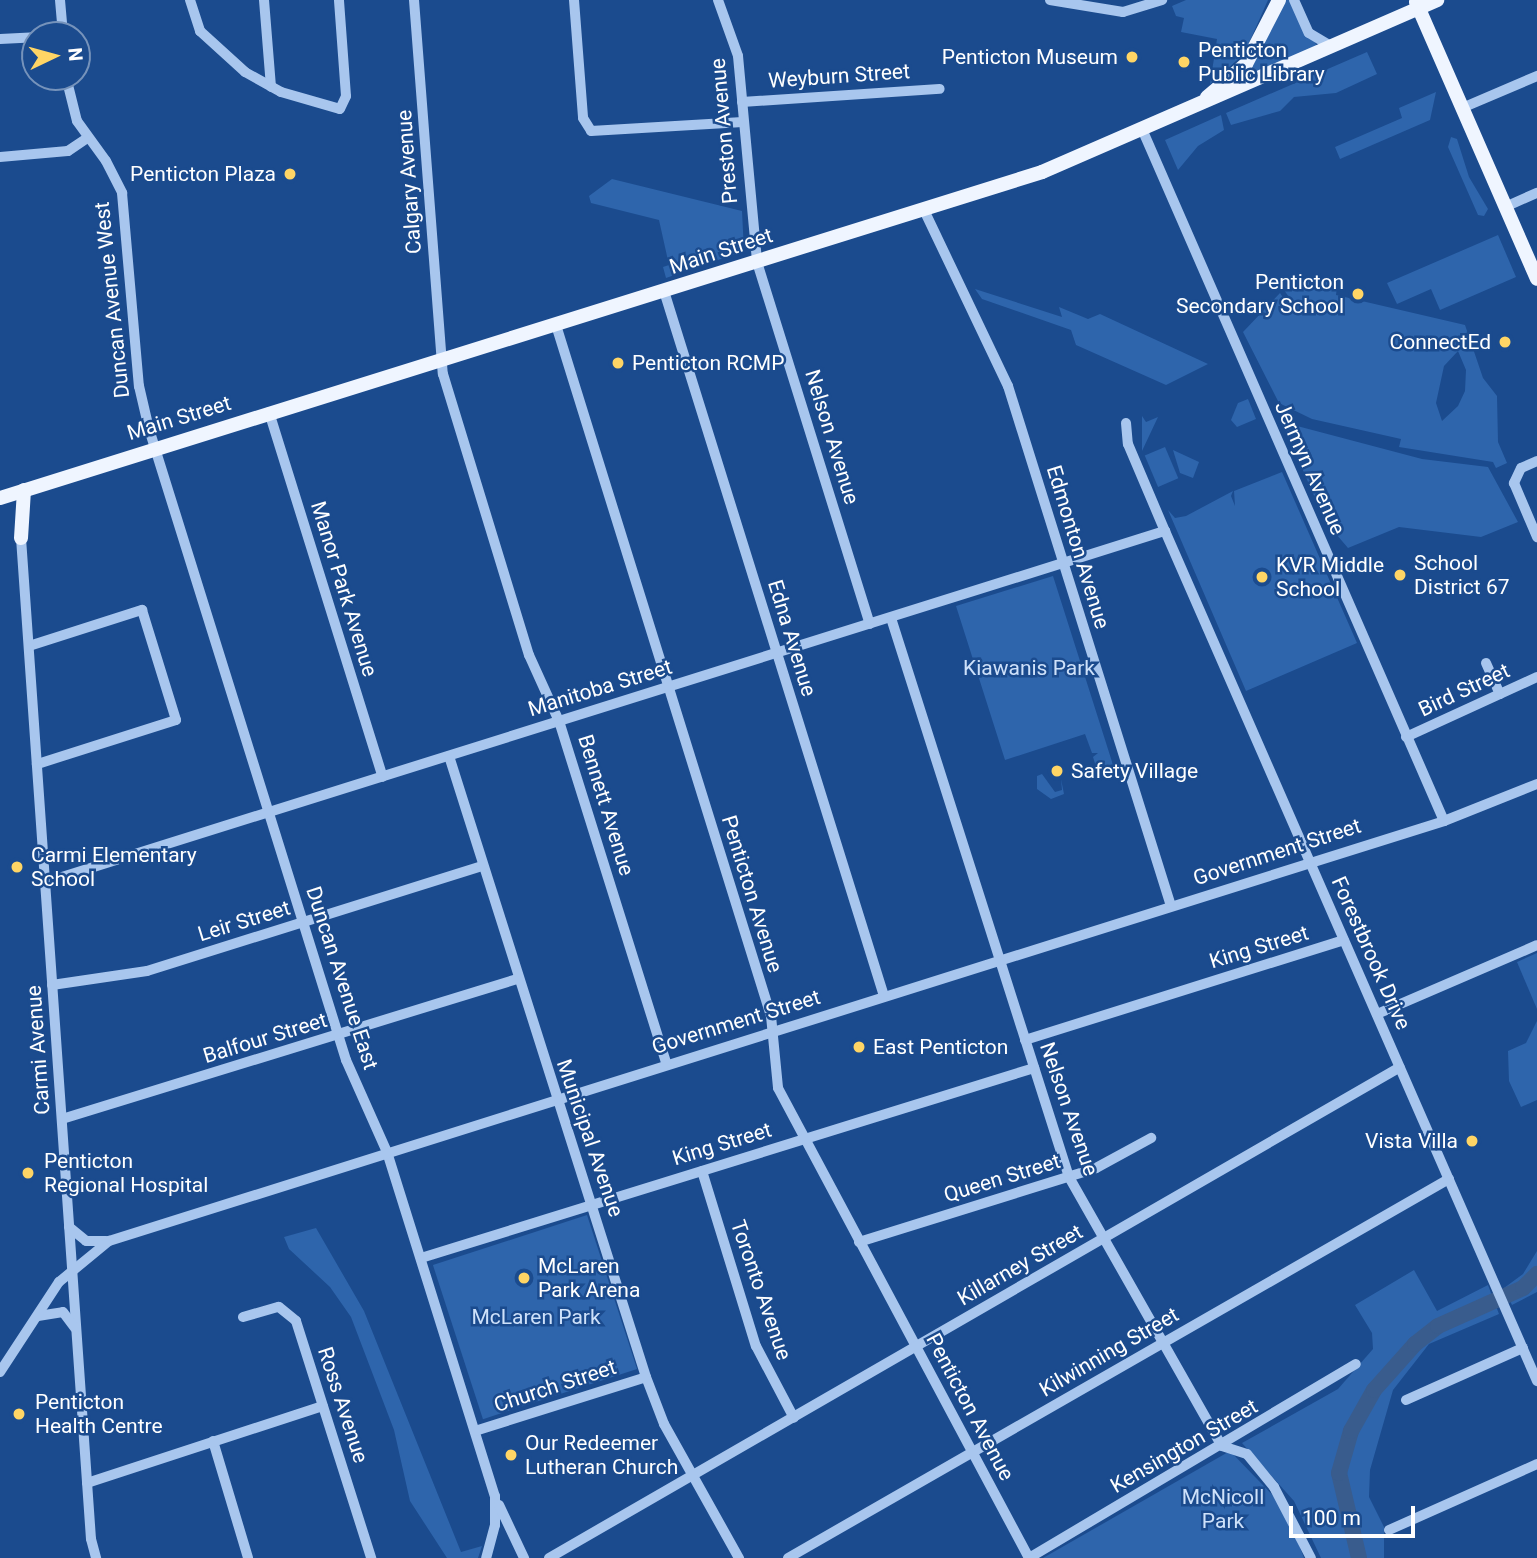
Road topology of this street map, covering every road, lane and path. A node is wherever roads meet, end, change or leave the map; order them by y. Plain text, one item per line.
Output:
1 (60, 0) edge
2 (190, 0) edge
3 (264, 0) edge
4 (340, 0) edge
5 (414, 0) edge
6 (574, 0) edge
7 (718, 0) edge
8 (1050, 0) edge
9 (1162, 0) edge
10 (1279, 0) edge
11 (1294, 0) edge
12 (1437, 0) edge
13 (1417, 4) edge
14 (62, 21) edge
15 (21, 38) edge
16 (0, 39) edge
17 (1334, 47) junction
18 (1537, 76) edge
19 (271, 87) junction
20 (940, 89) dead end
21 (69, 91) edge
22 (742, 102) junction
23 (1198, 105) junction
24 (1462, 108) junction
25 (743, 122) junction
26 (1142, 129) junction
27 (87, 138) junction
28 (0, 156) edge
29 (1537, 193) edge
30 (1505, 207) junction
31 (924, 210) junction
32 (757, 262) junction
33 (1537, 279) edge
34 (664, 292) junction
35 (556, 325) junction
36 (442, 360) junction
37 (270, 412) junction
38 (1126, 423) dead end
39 (155, 447) junction
40 (1537, 461) edge
41 (20, 491) junction
42 (0, 498) edge
43 (1165, 531) junction
44 (1537, 537) edge
45 (21, 538) joint
46 (1063, 563) junction
47 (891, 618) junction
48 (870, 624) junction
49 (29, 646) junction
50 (777, 653) junction
51 (1486, 663) dead end
52 (1537, 677) edge
53 (669, 687) junction
54 (1500, 694) junction
55 (559, 721) junction
56 (1406, 737) junction
57 (449, 756) junction
58 (37, 764) junction
59 (383, 777) junction
60 (1537, 784) edge
61 (269, 812) junction
62 (1444, 821) junction
63 (1310, 863) junction
64 (484, 866) junction
65 (46, 882) junction
66 (1171, 906) junction
67 (303, 922) junction
68 (1344, 940) junction
69 (1537, 945) edge
70 (1000, 960) junction
71 (518, 979) junction
72 (52, 985) junction
73 (884, 996) junction
74 (1377, 1014) junction
75 (772, 1030) junction
76 (339, 1036) junction
77 (1025, 1040) junction
78 (666, 1063) junction
79 (1400, 1067) junction
80 (1034, 1068) junction
81 (557, 1097) junction
82 (62, 1119) junction
83 (1151, 1138) dead end
84 (804, 1139) junction
85 (387, 1152) junction
86 (702, 1171) junction
87 (1069, 1177) junction
88 (1448, 1179) junction
89 (593, 1204) junction
90 (69, 1227) junction
91 (1104, 1239) junction
92 (109, 1241) junction
93 (859, 1242) junction
94 (421, 1258) junction
95 (72, 1268) junction
96 (38, 1315) junction
97 (243, 1317) dead end
98 (76, 1329) junction
99 (1163, 1343) junction
100 (916, 1348) junction
101 (1523, 1348) junction
102 (1356, 1364) dead end
103 (0, 1372) edge
104 (646, 1377) junction
105 (1537, 1381) edge
106 (1406, 1400) dead end
107 (323, 1406) junction
108 (794, 1418) junction
109 (475, 1431) junction
110 (213, 1441) junction
111 (1222, 1446) junction
112 (972, 1452) junction
113 (1537, 1464) edge
114 (693, 1477) junction
115 (87, 1483) junction
116 (495, 1496) junction
117 (1389, 1530) dead end
118 (96, 1558) edge
119 (248, 1558) edge
120 (371, 1558) edge
121 (486, 1558) edge
122 (524, 1558) edge
123 (549, 1558) edge
124 (739, 1558) edge
125 (788, 1558) edge
126 (1029, 1558) edge
127 (1311, 1558) edge

1 - 14 street
2 - 19 street
3 - 19 street
4 - 19 street
5 - 36 street, Calgary Avenue
6 - 25 street
7 - 22 street, Preston Avenue
8 - 9 street
10 - 23 main road
11 - 17 street
12 - 13 main road, Main Street
13 - 17 main road, Main Street
13 - 24 main road
15 - 16 street
17 - 23 main road, Main Street
18 - 24 street
20 - 22 street, Weyburn Street
21 - 27 street, Duncan Avenue West
22 - 25 street, Preston Avenue
23 - 26 main road, Main Street
24 - 30 main road
25 - 32 street, Preston Avenue
26 - 31 main road, Main Street
26 - 56 street, Jermyn Avenue
27 - 28 street
27 - 39 street, Duncan Avenue West
29 - 30 street
30 - 33 main road
31 - 32 main road, Main Street
31 - 46 street, Edmonton Avenue
32 - 34 main road, Main Street
32 - 48 street, Nelson Avenue
34 - 35 main road, Main Street
34 - 50 street, Edna Avenue
35 - 36 main road, Main Street
35 - 53 street, Penticton Avenue
36 - 37 main road, Main Street
36 - 55 street, Bennett Avenue
37 - 39 main road, Main Street
37 - 59 street, Manor Park Avenue
38 - 43 street, Forestbrook Drive
39 - 41 main road, Main Street
39 - 61 street, Duncan Avenue East
40 - 44 street
41 - 42 main road, Main Street
41 - 45 main road
43 - 46 street, Manitoba Street
43 - 63 street, Forestbrook Drive
45 - 49 street, Carmi Avenue
46 - 47 street, Manitoba Street
46 - 66 street, Edmonton Avenue
47 - 48 street, Manitoba Street
47 - 70 street, Nelson Avenue
48 - 50 street, Manitoba Street
49 - 58 street, Carmi Avenue
49 - 58 street
50 - 53 street, Manitoba Street
50 - 73 street, Edna Avenue
51 - 54 street
52 - 54 street, Bird Street
53 - 55 street, Manitoba Street
53 - 75 street, Penticton Avenue
54 - 56 street, Bird Street
55 - 57 street, Manitoba Street
55 - 78 street, Bennett Avenue
56 - 62 street, Jermyn Avenue
57 - 59 street, Manitoba Street
57 - 64 street, Municipal Avenue
58 - 65 street, Carmi Avenue
59 - 61 street, Manitoba Street
60 - 62 street, Government Street
61 - 65 street, Manitoba Street
61 - 67 street, Duncan Avenue East
62 - 63 street, Government Street
63 - 66 street, Government Street
63 - 68 street, Forestbrook Drive
64 - 67 street, Leir Street
64 - 71 street, Municipal Avenue
65 - 72 street, Carmi Avenue
66 - 70 street, Government Street
67 - 72 street, Leir Street
67 - 76 street, Duncan Avenue East
68 - 74 street, Forestbrook Drive
68 - 77 street, King Street
69 - 74 street
70 - 73 street, Government Street
70 - 77 street, Nelson Avenue
71 - 76 street, Balfour Street
71 - 81 street, Municipal Avenue
72 - 82 street, Carmi Avenue
73 - 75 street, Government Street
74 - 79 street, Forestbrook Drive
75 - 78 street, Government Street
75 - 84 street, Penticton Avenue
76 - 82 street, Balfour Street
76 - 85 street, Duncan Avenue East
77 - 80 street, Nelson Avenue
78 - 81 street, Government Street
79 - 88 street, Forestbrook Drive
79 - 91 street, Killarney Street
80 - 84 street, King Street
80 - 87 street, Nelson Avenue
81 - 85 street, Government Street
81 - 89 street, Municipal Avenue
82 - 90 street, Carmi Avenue
83 - 87 street, Queen Street
84 - 86 street, King Street
84 - 93 street, Penticton Avenue
85 - 92 street, Government Street
85 - 94 street, Duncan Avenue East
86 - 89 street, King Street
86 - 108 street, Toronto Avenue
87 - 91 street, Nelson Avenue
87 - 93 street, Queen Street
88 - 99 street, Kilwinning Street
88 - 101 street, Forestbrook Drive
89 - 94 street, King Street
89 - 104 street, Municipal Avenue
90 - 92 street
90 - 95 street, Carmi Avenue
91 - 99 street, Nelson Avenue
91 - 100 street, Killarney Street
92 - 95 street, Government Street
93 - 100 street, Penticton Avenue
94 - 109 street, Duncan Avenue East
95 - 96 street, Government Street
95 - 98 street, Carmi Avenue
96 - 98 street
96 - 103 street, Government Street
97 - 107 street, Ross Avenue
98 - 115 street, Carmi Avenue
99 - 111 street, Nelson Avenue
99 - 112 street, Kilwinning Street
100 - 108 street, Killarney Street
100 - 112 street, Penticton Avenue
101 - 105 street, Forestbrook Drive
101 - 106 street
102 - 111 street, Kensington Street
104 - 109 street, Church Street
104 - 114 street, Municipal Avenue
107 - 110 street
107 - 120 street, Ross Avenue
108 - 114 street, Killarney Street
109 - 116 street, Duncan Avenue East
110 - 115 street
110 - 119 street
111 - 126 street, Kensington Street
111 - 127 street
112 - 125 street, Kilwinning Street
112 - 126 street, Penticton Avenue
113 - 117 street
114 - 123 street, Killarney Street
114 - 124 street, Municipal Avenue
115 - 118 street, Carmi Avenue
116 - 121 street, Duncan Avenue East
116 - 122 street

